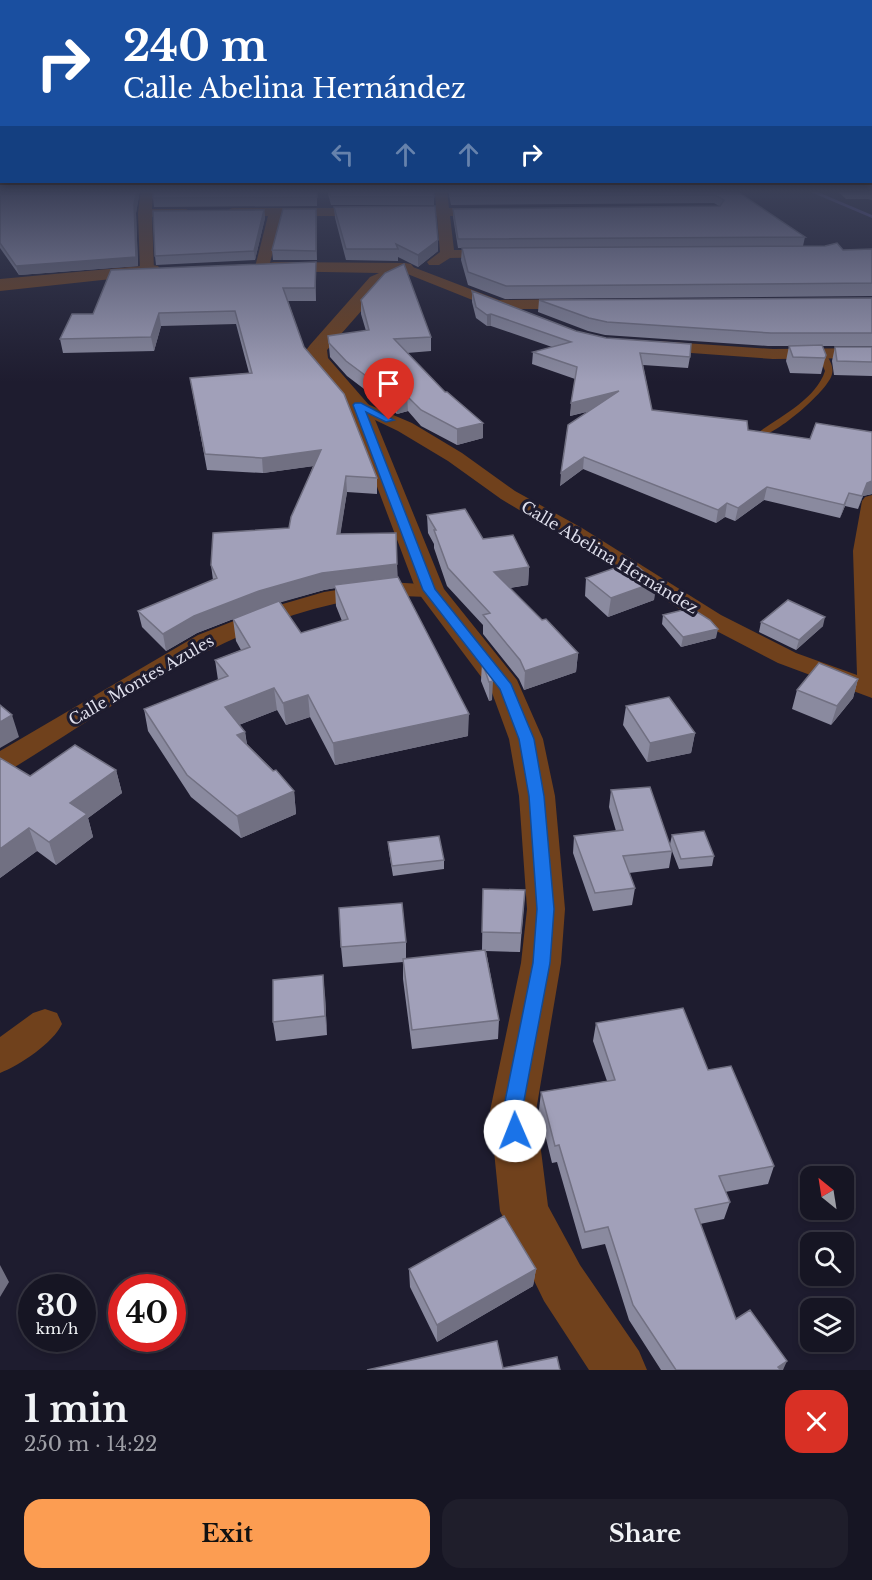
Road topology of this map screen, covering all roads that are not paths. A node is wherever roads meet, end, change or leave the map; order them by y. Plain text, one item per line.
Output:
1 (146, 254) edge
2 (258, 254) edge
3 (447, 254) joint
4 (505, 254) edge
5 (252, 268) joint
6 (405, 268) junction
7 (147, 270) junction
8 (169, 270) edge
9 (0, 285) edge
10 (593, 304) edge
11 (496, 305) junction
12 (542, 322) edge
13 (639, 345) edge
14 (872, 353) edge
15 (822, 354) junction
16 (358, 405) junction
17 (762, 434) edge
18 (872, 501) edge
19 (430, 590) junction
20 (871, 690) edge
21 (0, 763) edge
22 (45, 1024) dead end
23 (0, 1057) edge
24 (620, 1370) edge

1 - 7 street
2 - 5 street
3 - 4 street
3 - 6 street
5 - 6 street
6 - 11 street
6 - 16 street
7 - 8 street
7 - 9 street
10 - 11 street
11 - 12 street
13 - 15 street
14 - 15 street
15 - 17 lane
16 - 19 street
16 - 20 street, Calle Abelina Hernández
18 - 20 street
19 - 21 street, Calle Montes Azules
19 - 24 street
22 - 23 street

